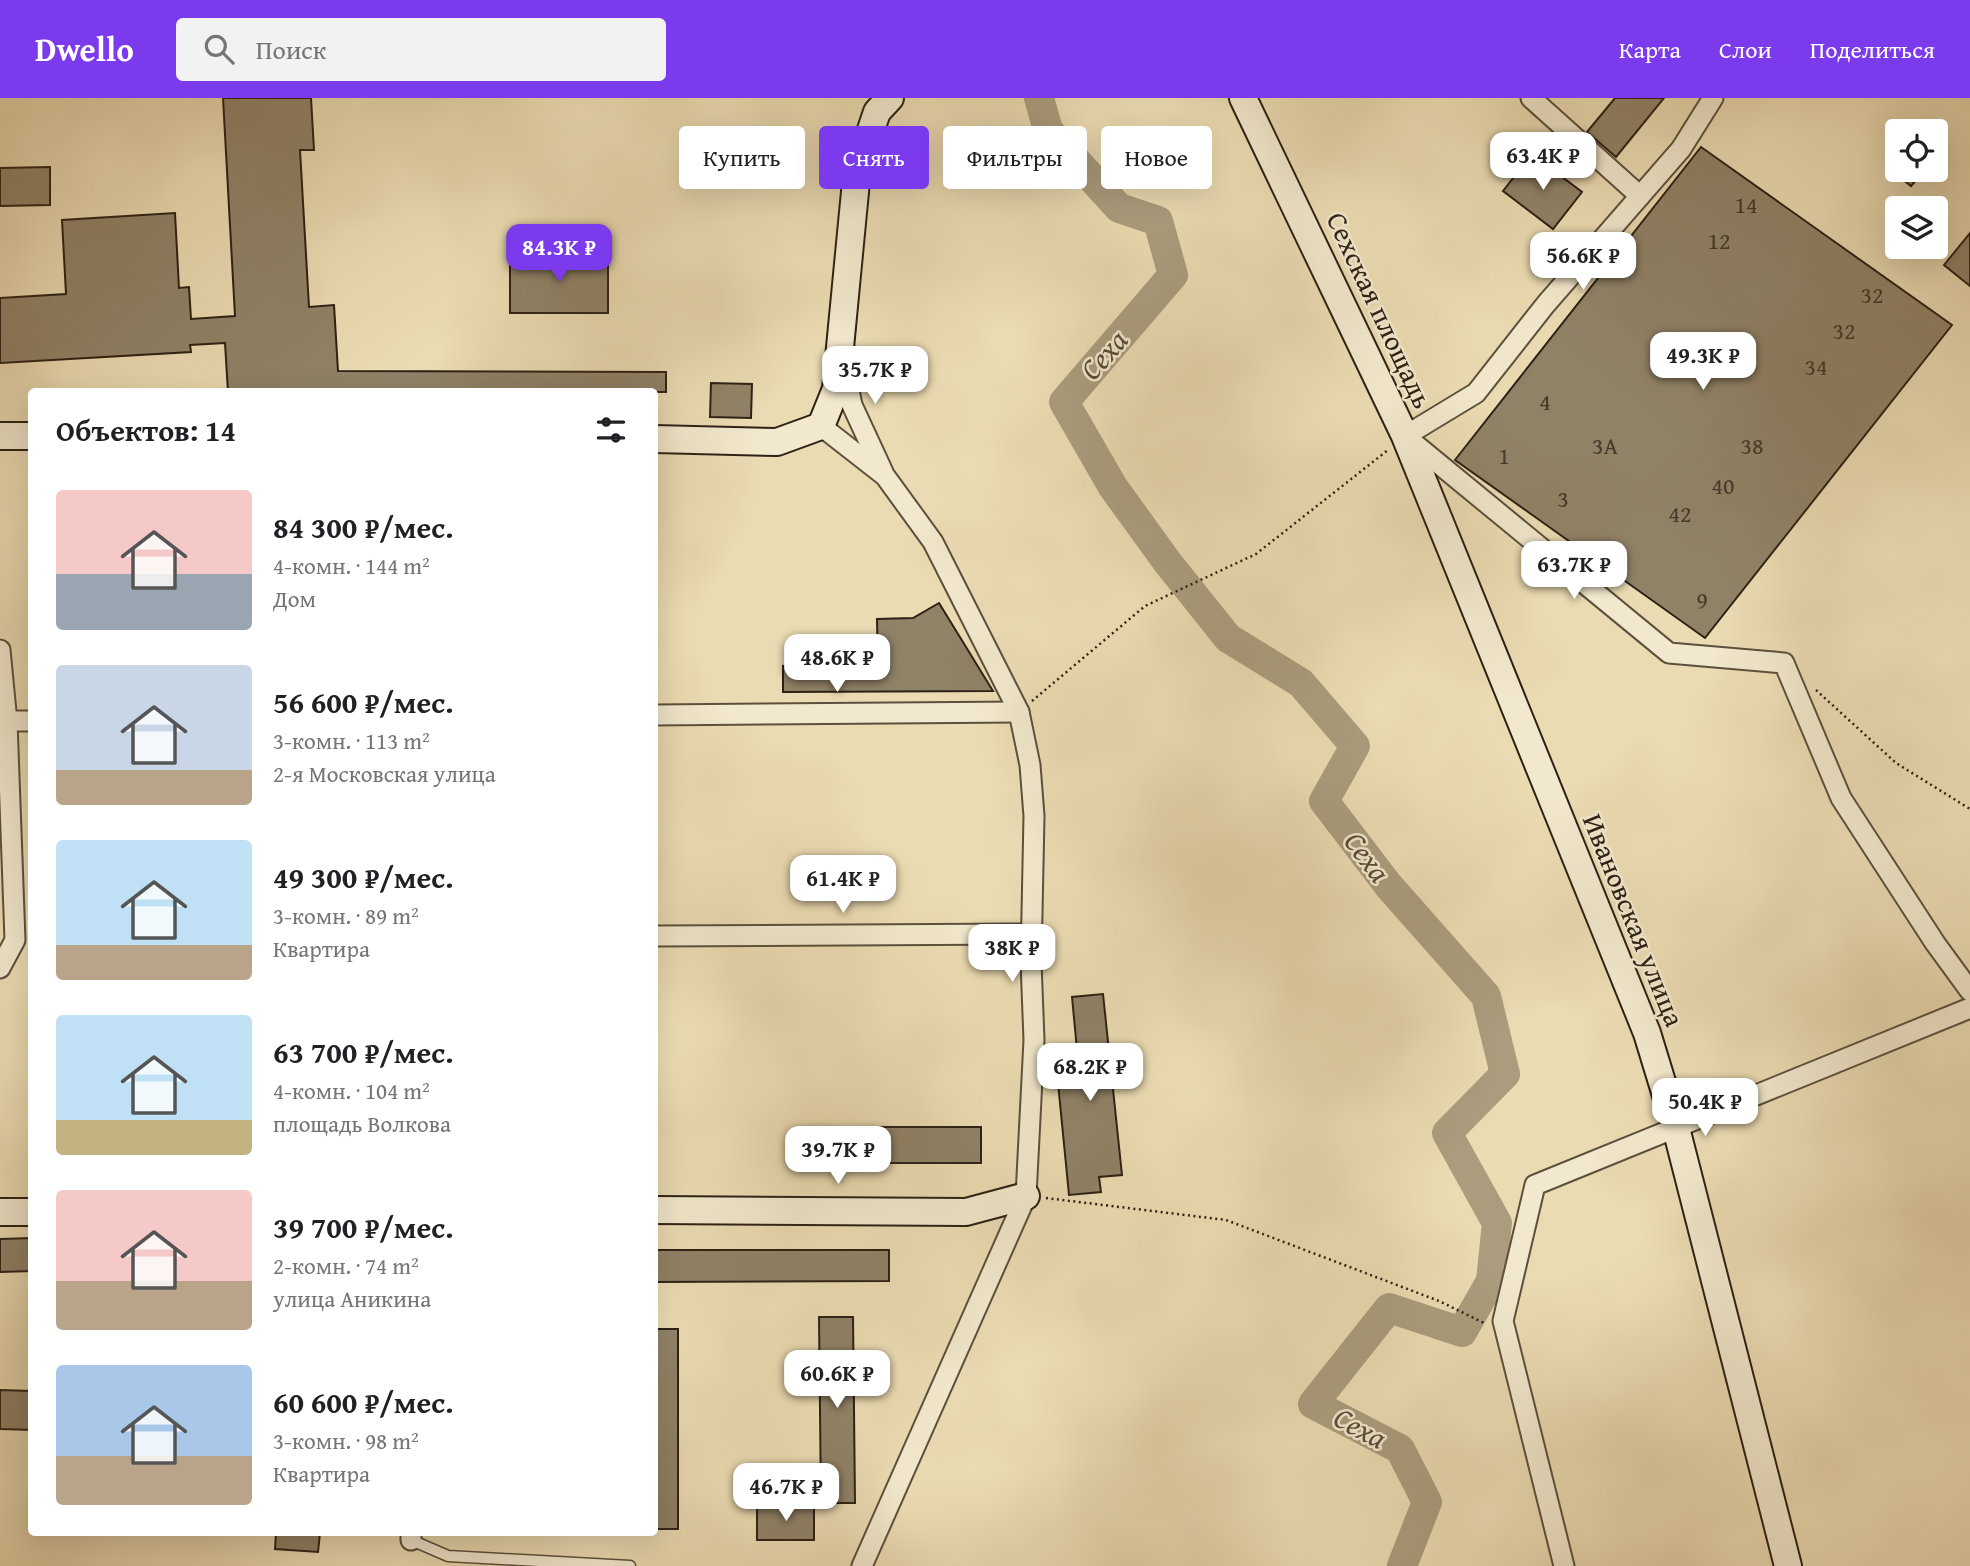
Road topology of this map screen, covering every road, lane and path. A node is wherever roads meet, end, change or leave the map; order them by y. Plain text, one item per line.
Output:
1 (890, 98) edge
2 (1243, 98) edge
3 (1531, 98) edge
4 (1713, 98) edge
5 (1640, 196) junction
6 (840, 344) junction
7 (821, 426) junction
8 (0, 436) edge
9 (28, 436) edge
10 (1405, 436) junction
11 (658, 439) edge
12 (885, 476) junction
13 (0, 650) edge
14 (1814, 688) dead end
15 (1019, 712) junction
16 (658, 715) edge
17 (28, 721) edge
18 (3, 722) edge
19 (1970, 809) edge
20 (1032, 934) junction
21 (658, 936) edge
22 (15, 940) edge
23 (0, 968) edge
24 (1970, 991) edge
25 (1970, 1007) edge
26 (1676, 1128) junction
27 (1026, 1196) junction
28 (658, 1210) edge
29 (0, 1212) edge
30 (28, 1212) edge
31 (1494, 1322) junction
32 (411, 1537) edge
33 (630, 1566) edge
34 (862, 1566) edge
35 (1564, 1566) edge
36 (1788, 1566) edge

1 - 6 street
2 - 10 street, Сехская площадь
3 - 5 street
4 - 5 street
5 - 10 street
6 - 7 street
6 - 12 street
7 - 11 street
7 - 12 street
8 - 9 street
10 - 15 path
10 - 24 street
10 - 26 street, Ивановская улица
12 - 15 street
13 - 18 street
14 - 19 path
15 - 16 street
15 - 20 street
17 - 18 street
18 - 22 street
20 - 21 street
20 - 27 street
22 - 23 street
25 - 26 street
26 - 31 street
26 - 36 street, Ивановская улица
27 - 28 street
27 - 31 path
27 - 34 street
29 - 30 street
31 - 35 street
32 - 33 lane

